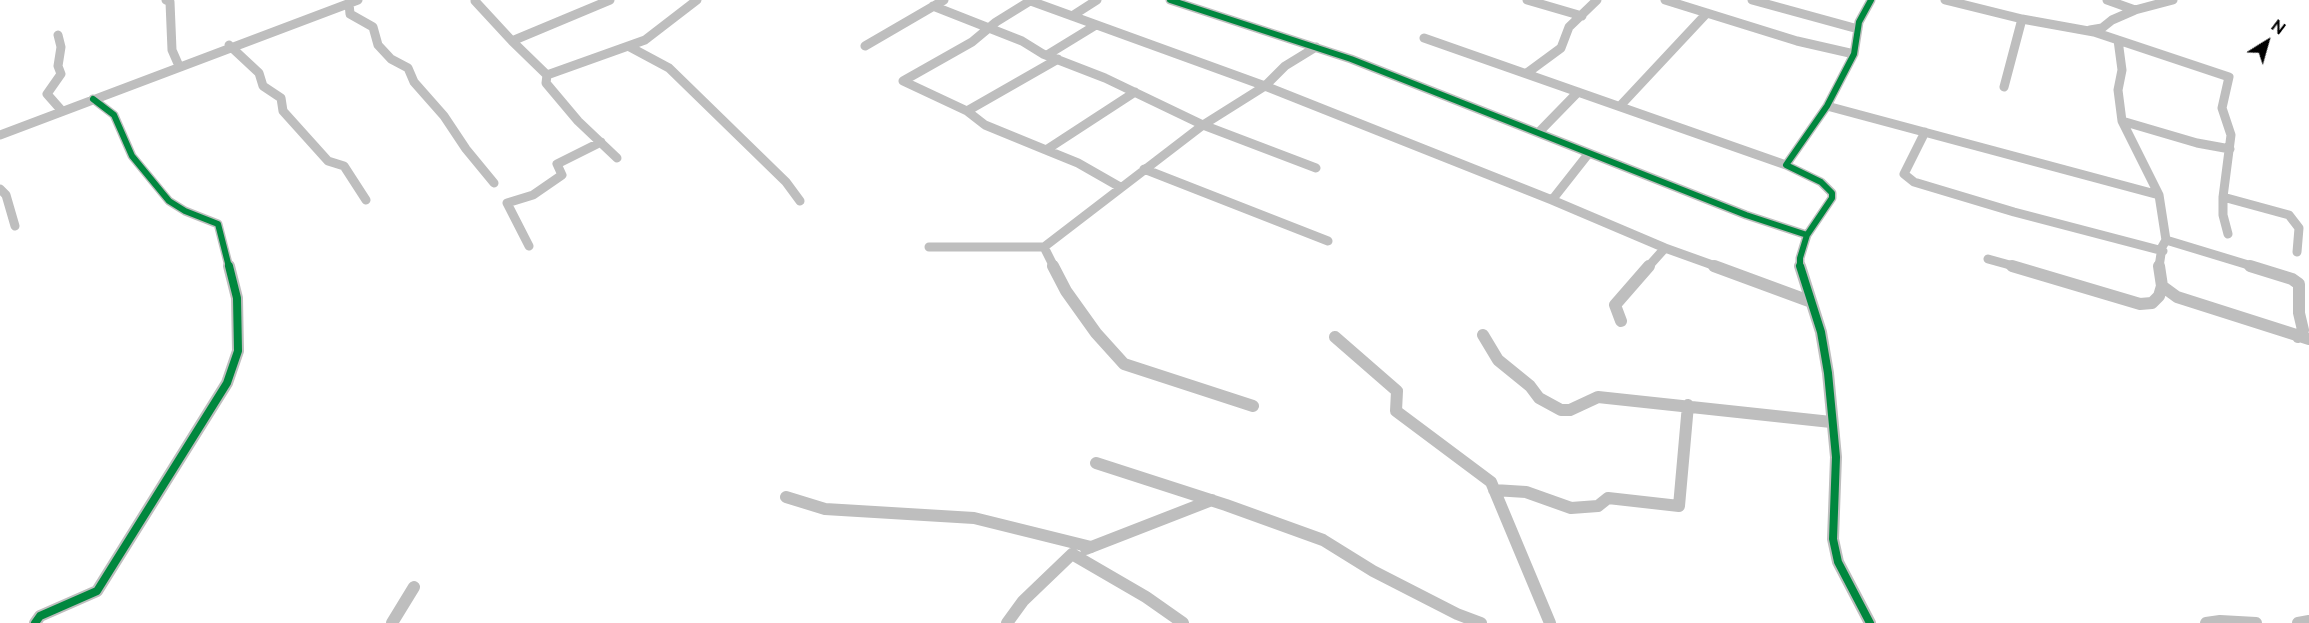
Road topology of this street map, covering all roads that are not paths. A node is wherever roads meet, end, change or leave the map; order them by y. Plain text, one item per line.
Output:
1 (166, 0) edge
2 (358, 0) edge
3 (476, 0) edge
4 (610, 0) edge
5 (696, 0) edge
6 (944, 0) edge
7 (1029, 0) edge
8 (1097, 0) edge
9 (1170, 0) edge
10 (1527, 0) edge
11 (1598, 0) edge
12 (1665, 0) edge
13 (1752, 0) edge
14 (1871, 0) edge
15 (1945, 0) edge
16 (2107, 0) edge
17 (2173, 0) edge
18 (349, 3) junction
19 (933, 6) junction
20 (2135, 10) junction
21 (1707, 13) junction
22 (1072, 16) junction
23 (1582, 16) junction
24 (2022, 19) junction
25 (1096, 25) junction
26 (989, 29) junction
27 (1858, 29) junction
28 (2087, 30) junction
29 (58, 35) dead end
30 (1424, 38) dead end
31 (2118, 40) junction
32 (512, 41) junction
33 (230, 46) junction
34 (628, 46) junction
35 (865, 46) dead end
36 (1317, 46) junction
37 (1854, 54) junction
38 (1047, 55) junction
39 (1058, 59) junction
40 (178, 66) junction
41 (1527, 73) junction
42 (547, 75) junction
43 (1265, 86) junction
44 (2004, 87) dead end
45 (1135, 92) junction
46 (1578, 92) junction
47 (93, 99) junction
48 (1620, 106) junction
49 (1827, 106) junction
50 (62, 111) junction
51 (967, 111) junction
52 (2122, 121) junction
53 (1203, 125) junction
54 (1539, 132) junction
55 (1925, 132) junction
56 (0, 135) edge
57 (601, 142) junction
58 (2230, 149) junction
59 (1046, 150) junction
60 (1588, 153) junction
61 (617, 158) dead end
62 (1786, 165) junction
63 (1316, 168) dead end
64 (1144, 169) junction
65 (494, 183) dead end
66 (1120, 187) junction
67 (0, 189) edge
68 (2159, 195) junction
69 (2223, 197) junction
70 (366, 200) dead end
71 (1552, 200) junction
72 (800, 201) dead end
73 (15, 226) dead end
74 (2228, 234) dead end
75 (1807, 235) junction
76 (1328, 241) dead end
77 (2164, 245) junction
78 (529, 246) dead end
79 (929, 247) dead end
80 (1044, 247) junction
81 (1665, 248) junction
82 (2297, 252) dead end
83 (1988, 259) dead end
84 (2162, 286) junction
85 (1809, 301) junction
86 (1621, 321) dead end
87 (1483, 335) dead end
88 (1335, 337) dead end
89 (2303, 338) edge
90 (1688, 405) junction
91 (1253, 406) dead end
92 (1831, 422) junction
93 (1096, 462) dead end
94 (1494, 490) junction
95 (786, 497) dead end
96 (1212, 500) junction
97 (1091, 547) junction
98 (1072, 554) junction
99 (414, 587) dead end
100 (2309, 621) edge
101 (35, 623) edge
102 (392, 623) edge
103 (1007, 623) edge
104 (1183, 623) edge
105 (1481, 623) edge
106 (1550, 623) edge
107 (1870, 623) edge
108 (2206, 623) edge
109 (2256, 623) edge
110 (2298, 623) edge

1 - 40 street
2 - 18 street
3 - 32 street
4 - 32 street
5 - 34 street
6 - 19 street
7 - 22 street
7 - 26 street
8 - 22 street
9 - 36 street
10 - 23 street
11 - 23 street
12 - 21 street
13 - 27 street
14 - 27 street
15 - 24 street
16 - 20 street
17 - 20 street
18 - 33 street
18 - 65 street
19 - 26 street
19 - 35 street
20 - 28 street
21 - 37 street
21 - 48 street
22 - 25 street
23 - 41 street
24 - 28 street
24 - 44 street
25 - 38 street
25 - 43 street
26 - 38 street
26 - 51 street
27 - 37 street
28 - 31 street
29 - 50 street
30 - 41 street
31 - 52 street
31 - 58 street
32 - 42 street
33 - 40 street
33 - 70 street
34 - 42 street
34 - 72 street
36 - 43 street
36 - 54 street
37 - 49 street
38 - 39 street
39 - 45 street
39 - 51 street
40 - 47 street
41 - 46 street
42 - 57 street
43 - 53 street
43 - 71 street
45 - 53 street
45 - 59 street
46 - 48 street
46 - 54 street
47 - 50 street
47 - 101 street
48 - 62 street
49 - 55 street
49 - 62 street
50 - 56 street
51 - 59 street
52 - 58 street
52 - 68 street
53 - 63 street
53 - 64 street
54 - 60 street
55 - 68 street
55 - 77 street
57 - 61 street
57 - 78 street
58 - 69 street
59 - 66 street
60 - 71 street
60 - 75 street
62 - 75 street
64 - 66 street
64 - 76 street
66 - 80 street
67 - 73 street
68 - 77 street
69 - 74 street
69 - 82 street
71 - 81 street
75 - 85 street
77 - 84 street
77 - 89 street
79 - 80 street
80 - 91 street
81 - 85 street
81 - 86 street
83 - 84 street
84 - 89 street
85 - 92 street
87 - 90 street
88 - 94 street
90 - 92 street
90 - 94 street
92 - 107 street
93 - 96 street
94 - 106 street
95 - 97 street
96 - 97 street
96 - 105 street
97 - 98 street
98 - 103 street
98 - 104 street
99 - 102 street
100 - 110 street
108 - 109 street

